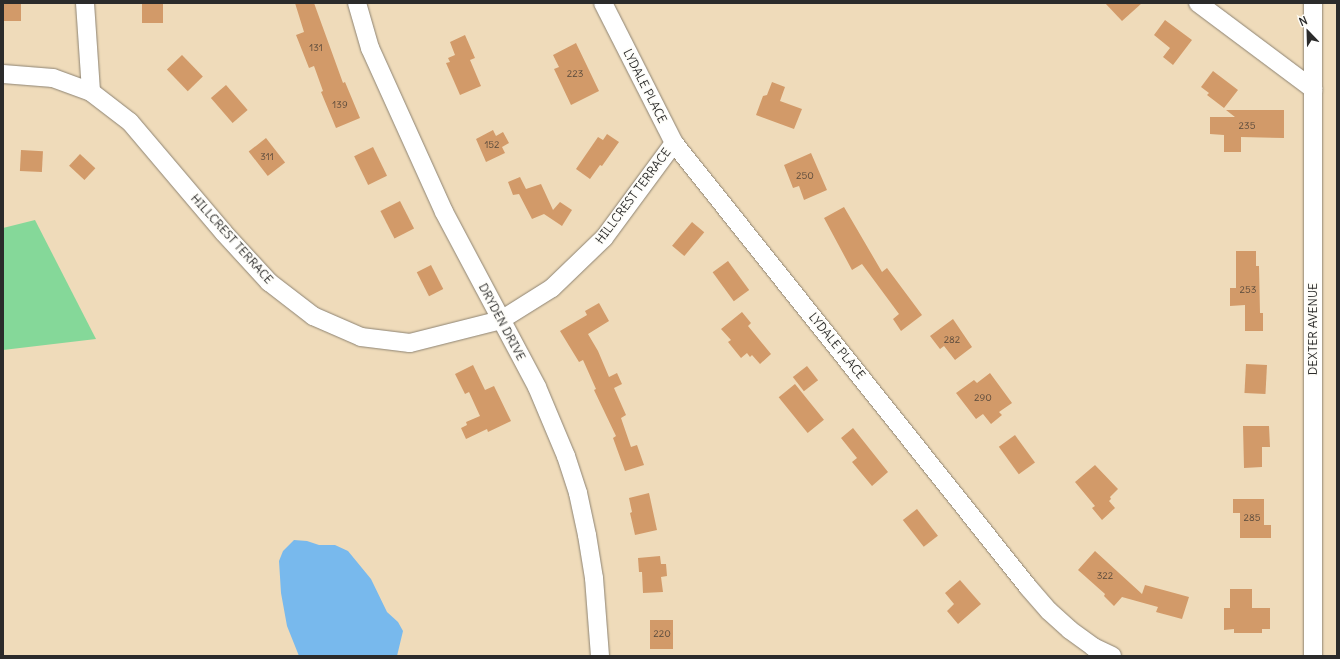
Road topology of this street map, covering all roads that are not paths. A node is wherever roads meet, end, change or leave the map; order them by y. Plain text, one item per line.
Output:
1 (85, 3) edge
2 (357, 3) edge
3 (603, 3) edge
4 (1198, 3) edge
5 (1313, 3) edge
6 (3, 74) edge
7 (1313, 89) junction
8 (91, 92) junction
9 (674, 143) junction
10 (501, 320) junction
11 (600, 656) edge
12 (1112, 656) edge
13 (1313, 656) edge

1 - 8 street
2 - 10 street, DRYDEN DRIVE
3 - 9 street, LYDALE PLACE
4 - 7 street
5 - 7 street, DEXTER AVENUE
6 - 8 street, HILLCREST TERRACE
7 - 13 street, DEXTER AVENUE
8 - 10 street, HILLCREST TERRACE
9 - 10 street, HILLCREST TERRACE
9 - 12 street, LYDALE PLACE
10 - 11 street, DRYDEN DRIVE

